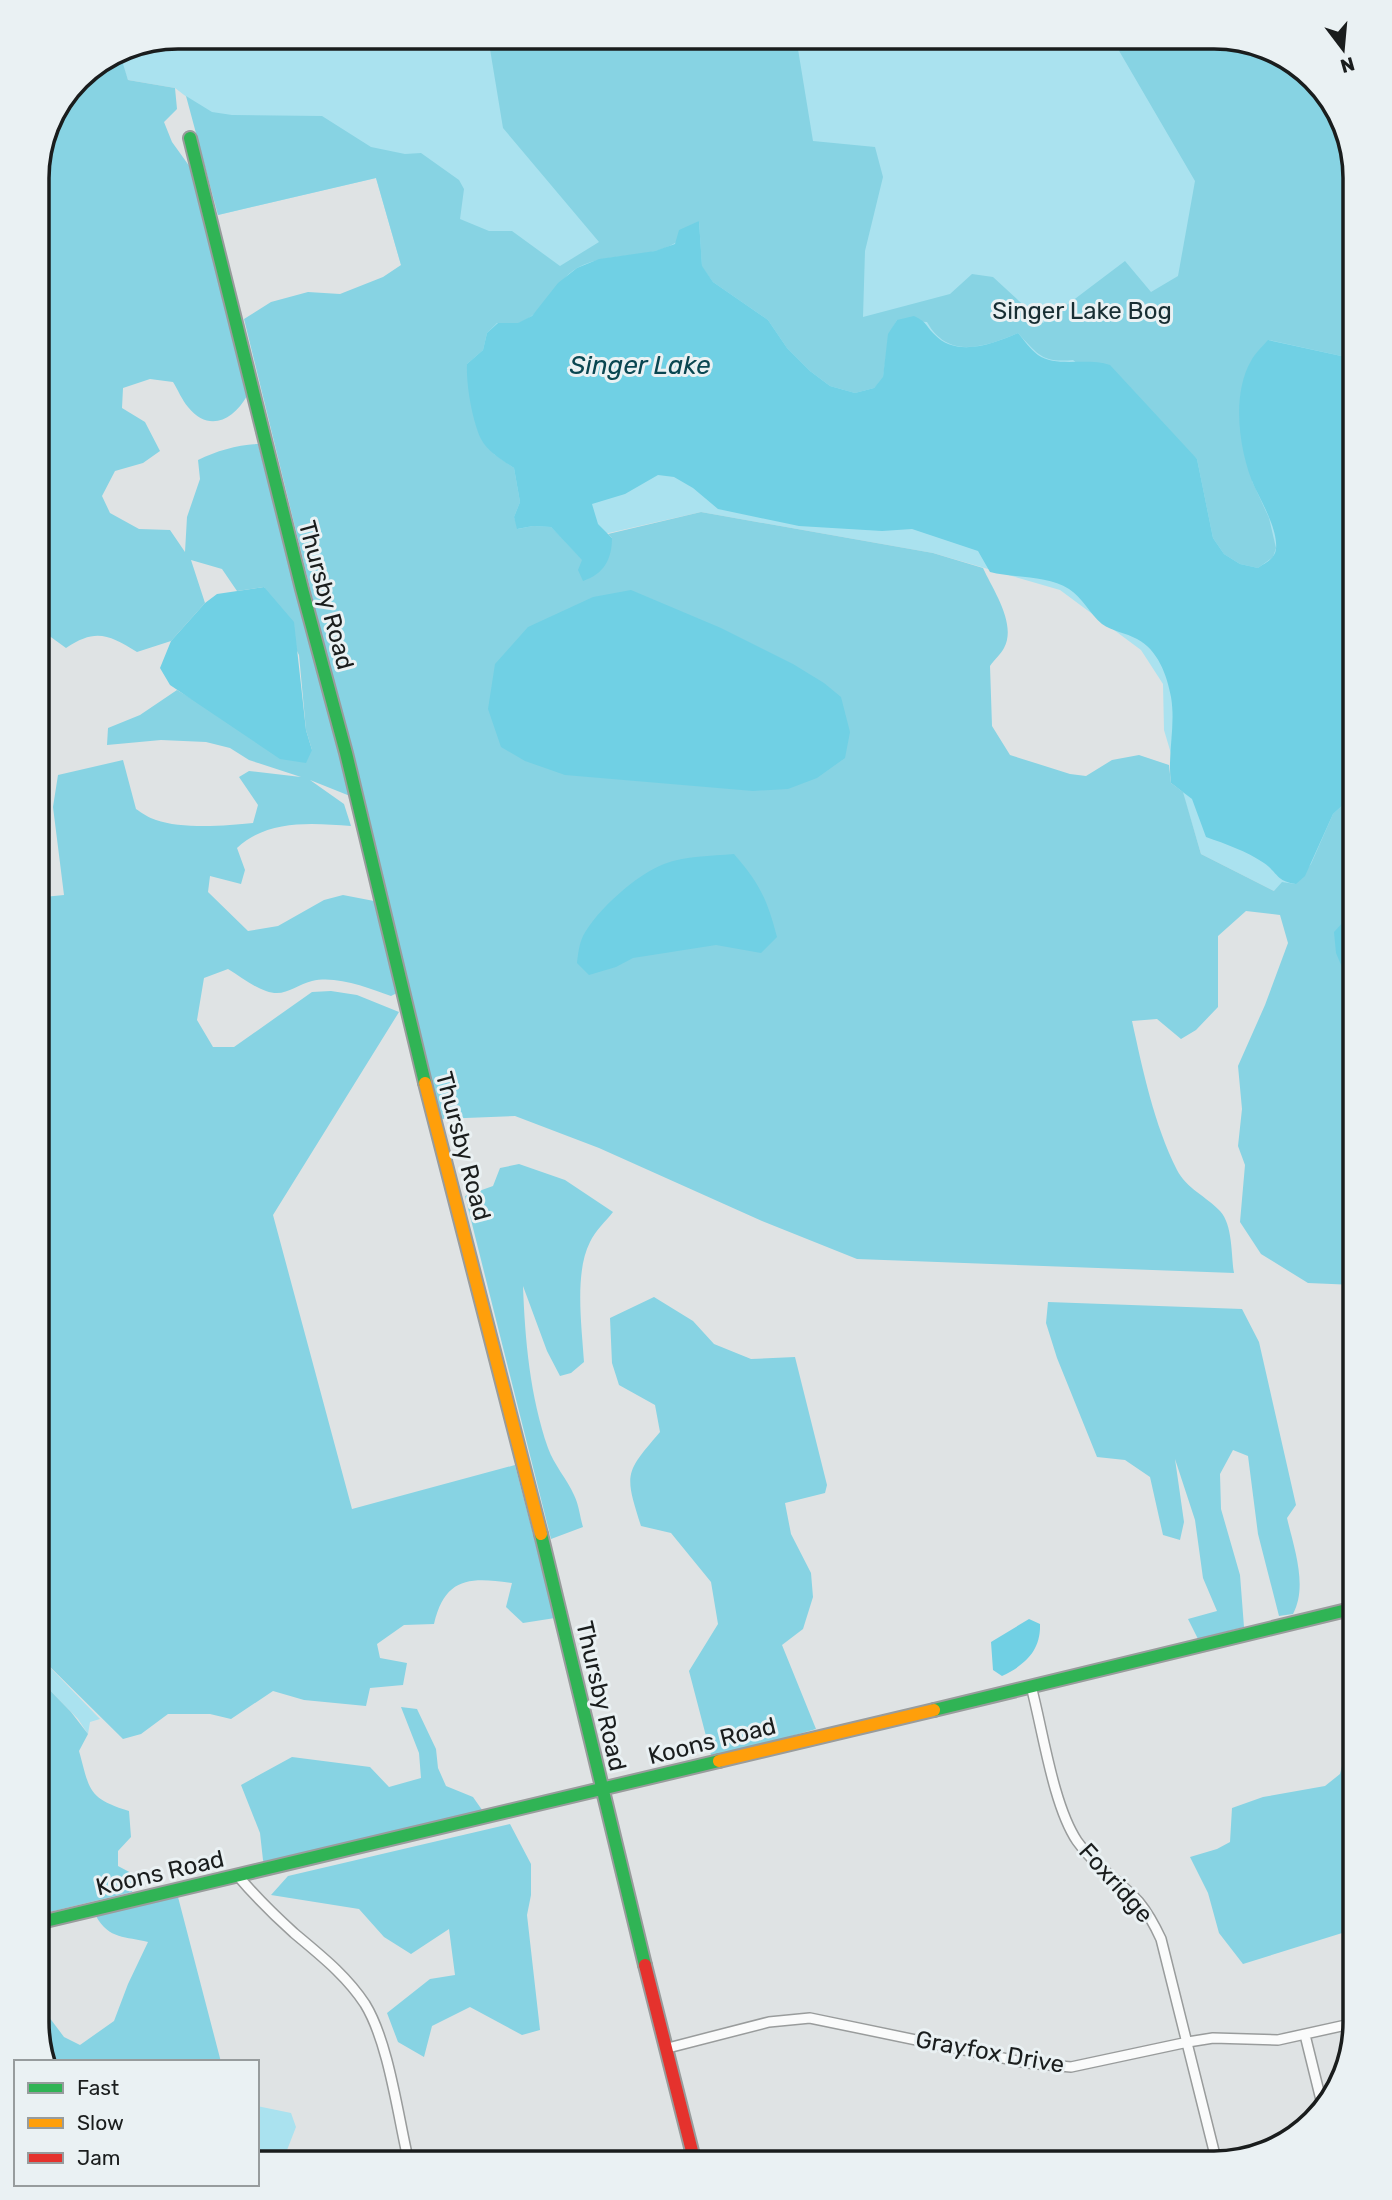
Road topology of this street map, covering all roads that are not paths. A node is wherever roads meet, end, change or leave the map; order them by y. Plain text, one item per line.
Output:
1 (190, 138) dead end
2 (1343, 1611) edge
3 (1031, 1686) junction
4 (602, 1791) junction
5 (238, 1876) junction
6 (49, 1920) edge
7 (1343, 2026) edge
8 (1305, 2035) junction
9 (1188, 2042) junction
10 (668, 2048) junction
11 (1320, 2095) edge
12 (406, 2151) edge
13 (692, 2151) edge
14 (1214, 2151) edge

1 - 4 street, Thursby Road
2 - 3 street, Koons Road
3 - 4 street, Koons Road
3 - 9 street, Foxridge
4 - 5 street, Koons Road
4 - 10 street, Thursby Road
5 - 6 street, Koons Road
5 - 12 street
7 - 8 street, Grayfox Drive
8 - 9 street, Grayfox Drive
8 - 11 street
9 - 10 street, Grayfox Drive
9 - 14 street, Foxridge
10 - 13 street, Thursby Road

